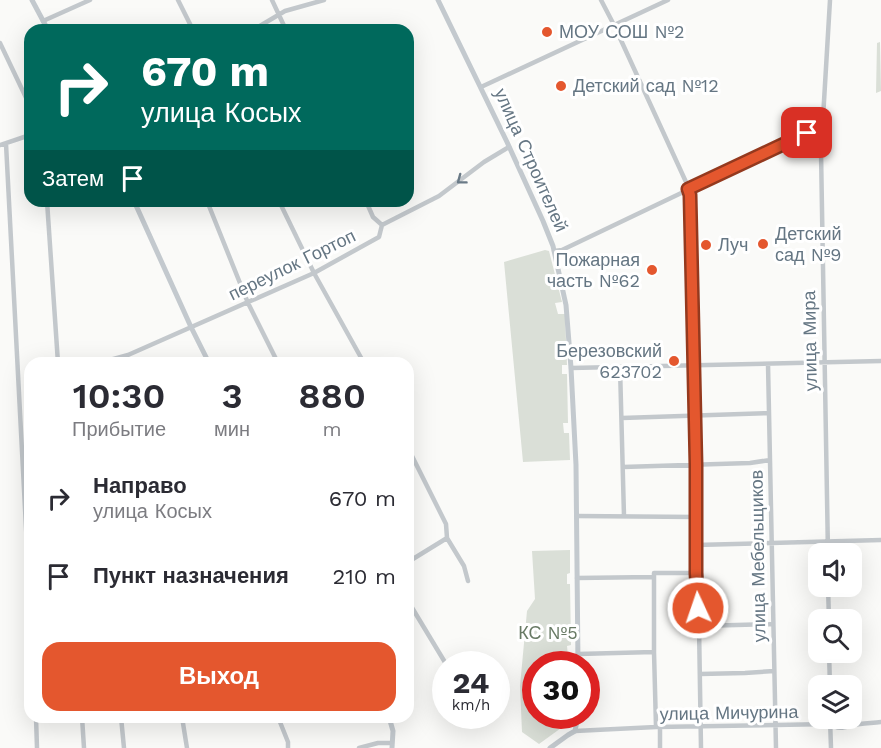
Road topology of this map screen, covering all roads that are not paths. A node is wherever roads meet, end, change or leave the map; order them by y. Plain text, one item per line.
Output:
1 (32, 0) edge
2 (90, 0) edge
3 (178, 0) edge
4 (272, 0) edge
5 (324, 0) edge
6 (438, 0) edge
7 (601, 0) edge
8 (668, 0) edge
9 (830, 0) edge
10 (279, 15) junction
11 (43, 21) junction
12 (45, 24) edge
13 (190, 24) edge
14 (263, 24) edge
15 (283, 24) edge
16 (614, 25) junction
17 (0, 43) edge
18 (481, 87) junction
19 (24, 93) edge
20 (823, 128) junction
21 (24, 137) edge
22 (3, 144) edge
23 (509, 147) junction
24 (688, 189) junction
25 (47, 207) edge
26 (137, 207) edge
27 (209, 207) edge
28 (282, 207) edge
29 (369, 207) edge
30 (382, 225) junction
31 (554, 251) junction
32 (314, 273) junction
33 (248, 303) junction
34 (191, 327) junction
35 (128, 355) joint
36 (58, 357) edge
37 (121, 357) edge
38 (206, 357) edge
39 (275, 357) edge
40 (361, 357) edge
41 (881, 361) edge
42 (823, 362) junction
43 (768, 364) junction
44 (693, 365) junction
45 (621, 367) junction
46 (571, 368) junction
47 (769, 413) junction
48 (695, 416) junction
49 (622, 418) junction
50 (414, 460) edge
51 (770, 460) junction
52 (696, 465) junction
53 (623, 467) junction
54 (24, 486) edge
55 (577, 516) junction
56 (624, 516) junction
57 (696, 516) junction
58 (447, 538) junction
59 (881, 540) edge
60 (827, 542) junction
61 (771, 543) junction
62 (696, 545) junction
63 (414, 558) edge
64 (696, 573) junction
65 (654, 575) junction
66 (578, 578) junction
67 (468, 581) dead end
68 (414, 611) edge
69 (773, 624) junction
70 (699, 626) junction
71 (438, 651) edge
72 (578, 651) edge
73 (654, 652) junction
74 (600, 653) edge
75 (774, 671) junction
76 (700, 674) junction
77 (881, 722) edge
78 (36, 723) edge
79 (82, 723) edge
80 (122, 723) edge
81 (183, 723) edge
82 (280, 723) edge
83 (391, 723) edge
84 (808, 723) edge
85 (862, 724) edge
86 (776, 726) junction
87 (658, 727) junction
88 (701, 727) junction
89 (830, 729) edge
90 (575, 731) joint
91 (391, 745) edge
92 (37, 748) edge
93 (84, 748) edge
94 (124, 748) edge
95 (187, 748) edge
96 (288, 748) edge
97 (359, 748) edge
98 (550, 748) edge
99 (660, 748) edge
100 (701, 748) edge
101 (776, 748) edge
102 (831, 748) edge

1 - 11 main road
2 - 11 street
3 - 13 street
4 - 10 street
5 - 10 street
6 - 18 main road, улица Строителей
7 - 16 street
8 - 16 street
9 - 20 street, улица Мира
10 - 14 street
10 - 15 street
11 - 12 main road
16 - 18 street
16 - 24 street
17 - 19 street
18 - 23 main road, улица Строителей
20 - 24 street
20 - 42 street, улица Мира
21 - 22 street
22 - 54 street
23 -> 30 street, переулок Гортоп
23 - 31 main road, улица Строителей
24 - 31 street
24 - 44 street
25 - 36 street
26 - 34 main road
27 - 33 street
28 - 32 street
29 - 30 street
30 - 32 street, переулок Гортоп
31 - 46 main road, улица Строителей
32 - 33 street, переулок Гортоп
32 - 40 street
33 - 34 street, переулок Гортоп
33 - 39 street
34 - 35 street, переулок Гортоп
34 - 38 main road
35 - 37 street, переулок Гортоп
41 - 42 street
42 - 43 street
42 - 60 street, улица Мира
43 - 44 street
43 - 47 street, улица Мебельщиков
44 - 45 street
44 - 48 street
45 - 46 street
45 - 49 street
46 - 55 main road, улица Строителей
47 - 48 street
47 - 51 street, улица Мебельщиков
48 - 49 street
48 - 52 street
49 - 53 street
50 - 58 street
51 - 52 street
51 - 61 street, улица Мебельщиков
52 - 53 street
52 - 57 street
53 - 56 street
55 - 56 street
55 - 66 main road, улица Строителей
56 - 57 street
57 - 62 street
58 - 63 street
58 - 67 street
59 - 60 street
60 - 61 street
61 - 62 street
61 - 69 street, улица Мебельщиков
62 - 64 street
64 - 65 street
64 - 70 street
65 - 66 street
65 - 73 street
66 - 72 main road, улица Строителей
68 - 71 street
69 - 70 street
69 - 75 street, улица Мебельщиков
70 - 76 street
73 - 74 street
73 - 87 street
75 - 76 street
75 - 86 street, улица Мебельщиков
76 - 88 street
77 - 85 street, улица Мичурина
78 - 92 street
79 - 93 street
80 - 94 street
81 - 95 street
82 - 96 street
83 - 91 main road
84 - 86 street, улица Мичурина
86 - 88 street, улица Мичурина
86 - 101 street, улица Мебельщиков
87 - 88 street, улица Мичурина
87 - 90 street, улица Мичурина
87 - 99 street
88 - 100 street
89 - 102 street
90 - 98 main road
91 - 97 street

